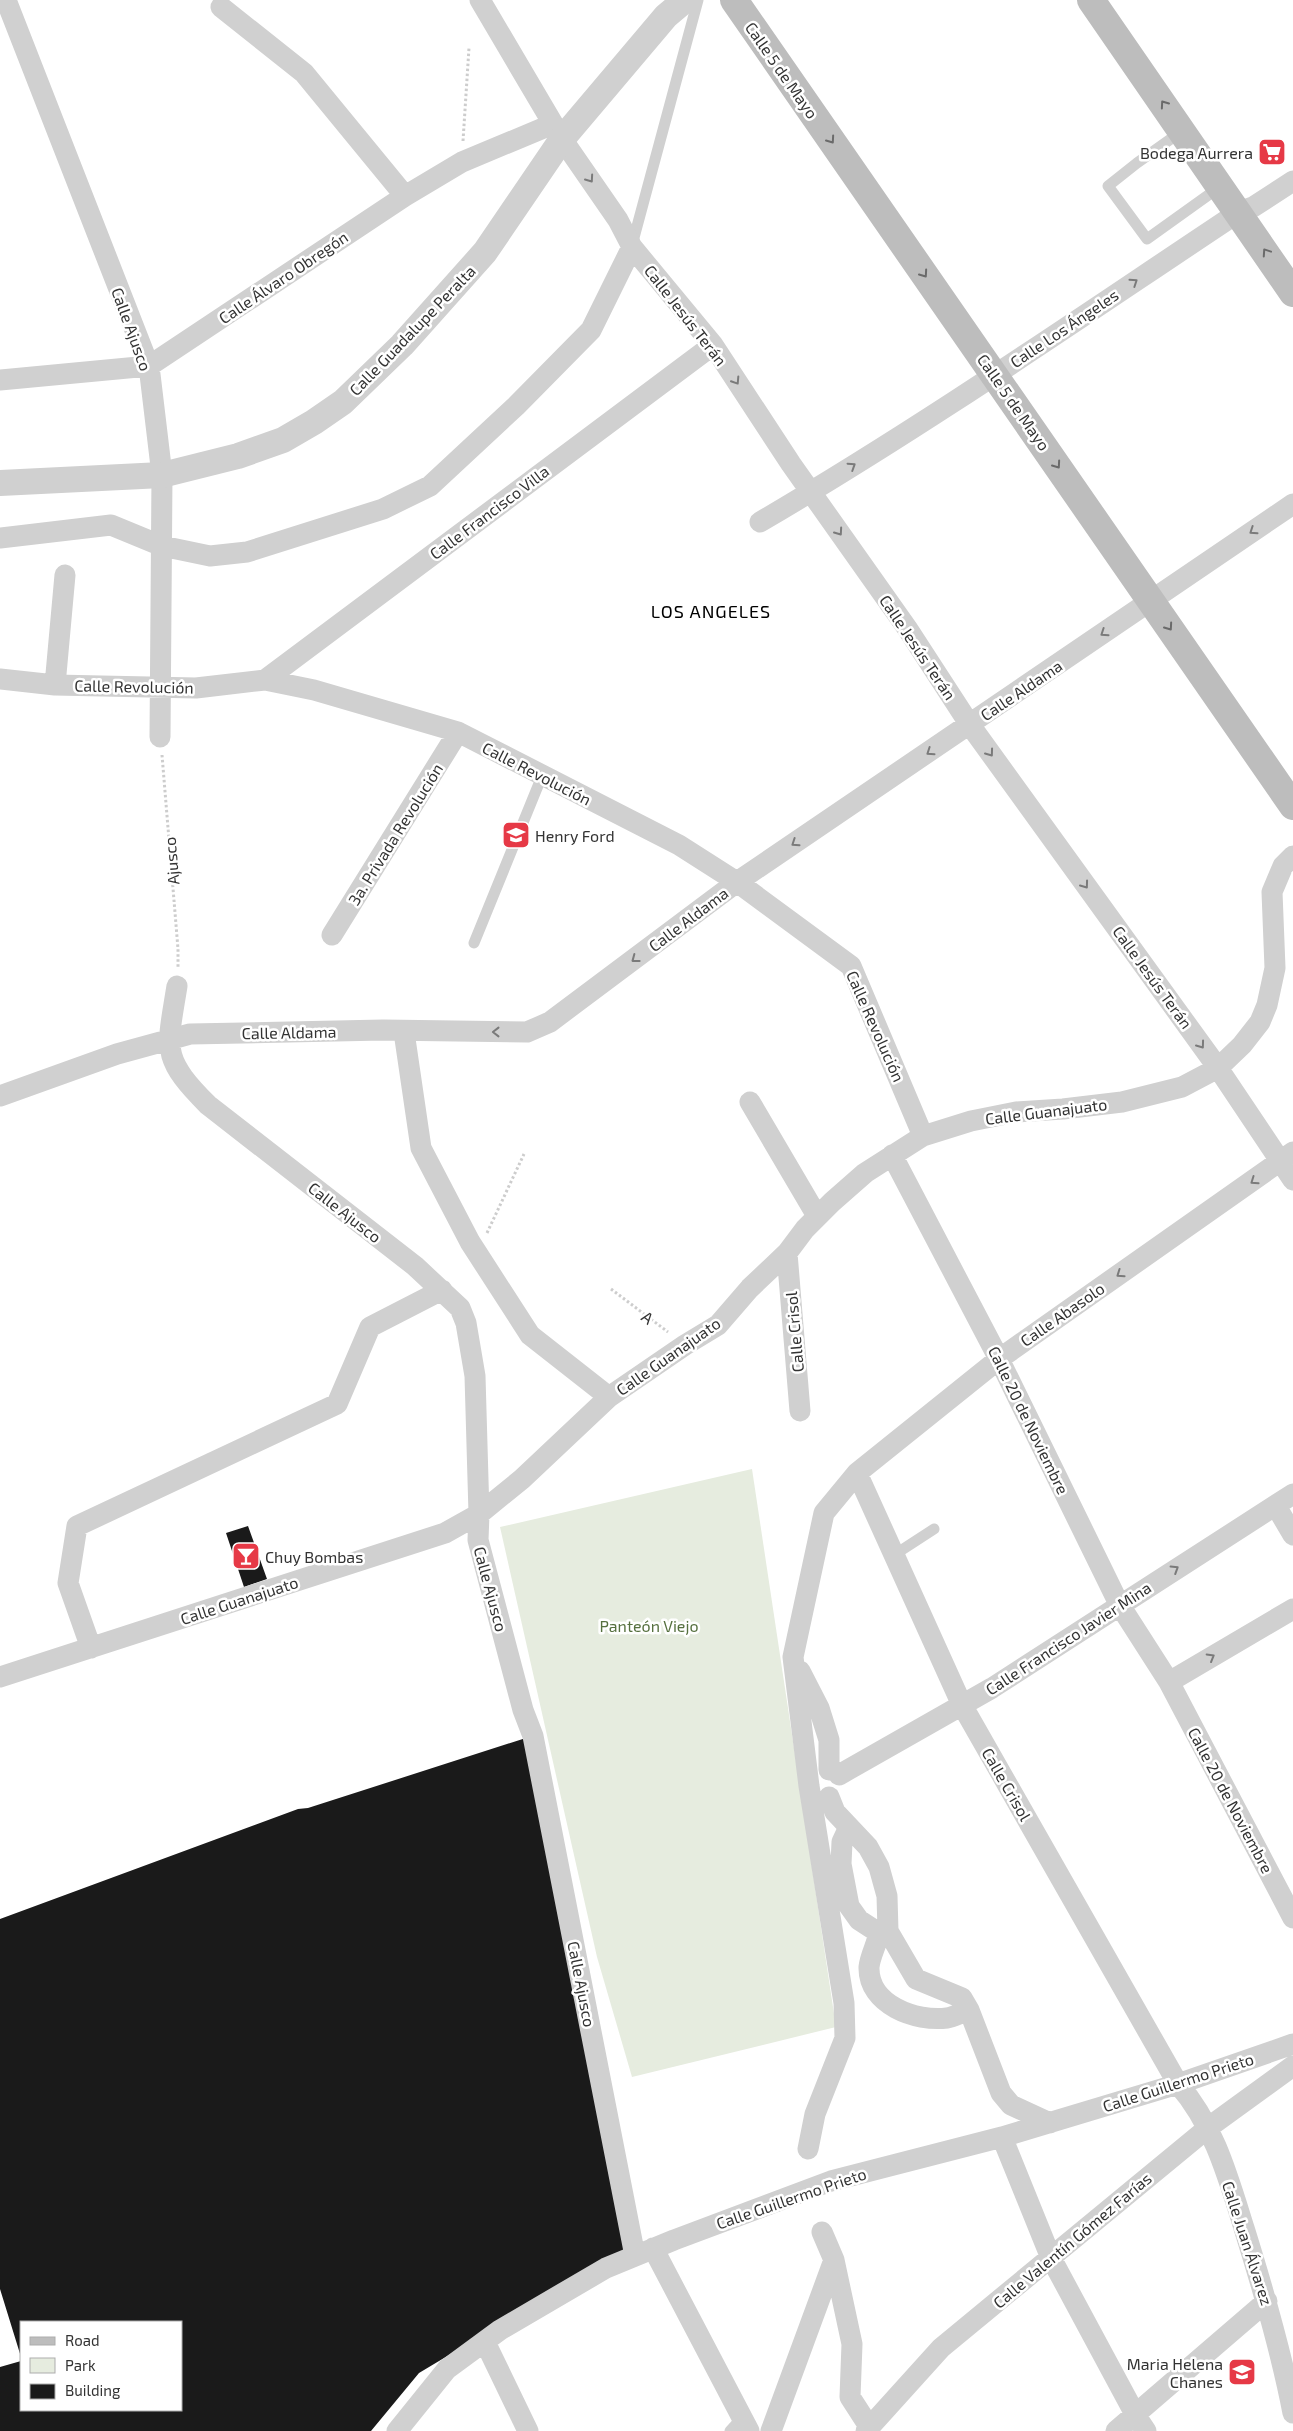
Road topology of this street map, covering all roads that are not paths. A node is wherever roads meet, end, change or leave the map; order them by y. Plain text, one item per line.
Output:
1 (6, 0) edge
2 (480, 0) edge
3 (684, 0) edge
4 (698, 0) edge
5 (734, 0) edge
6 (1091, 0) edge
7 (220, 7) dead end
8 (557, 131) junction
9 (1182, 132) junction
10 (1293, 181) edge
11 (1221, 186) junction
12 (405, 196) junction
13 (1239, 212) junction
14 (632, 247) junction
15 (1293, 293) edge
16 (713, 345) junction
17 (148, 366) junction
18 (994, 374) junction
19 (0, 380) edge
20 (162, 475) junction
21 (0, 483) edge
22 (810, 493) junction
23 (1293, 504) edge
24 (760, 522) dead end
25 (0, 538) edge
26 (162, 546) junction
27 (65, 575) dead end
28 (1151, 601) junction
29 (0, 679) edge
30 (265, 680) junction
31 (55, 685) junction
32 (161, 688) junction
33 (970, 725) junction
34 (458, 732) junction
35 (160, 737) road end
36 (542, 776) junction
37 (1293, 806) edge
38 (1293, 856) edge
39 (737, 882) junction
40 (332, 935) dead end
41 (474, 943) dead end
42 (177, 986) road end
43 (404, 1032) junction
44 (169, 1039) junction
45 (1218, 1068) junction
46 (0, 1096) edge
47 (750, 1102) dead end
48 (923, 1136) junction
49 (892, 1155) junction
50 (1287, 1157) edge
51 (1293, 1180) edge
52 (818, 1216) junction
53 (787, 1253) junction
54 (442, 1290) junction
55 (999, 1359) junction
56 (609, 1398) junction
57 (800, 1411) dead end
58 (857, 1473) junction
59 (1284, 1500) edge
60 (479, 1514) junction
61 (934, 1529) dead end
62 (1293, 1535) edge
63 (894, 1555) junction
64 (1119, 1604) junction
65 (1293, 1610) edge
66 (91, 1648) junction
67 (793, 1658) junction
68 (0, 1678) edge
69 (1169, 1682) junction
70 (962, 1705) junction
71 (834, 1773) junction
72 (849, 1827) junction
73 (1293, 1918) edge
74 (883, 1932) junction
75 (916, 1979) junction
76 (969, 2010) junction
77 (901, 2012) junction
78 (1293, 2044) edge
79 (1293, 2066) edge
80 (1178, 2084) junction
81 (1050, 2122) junction
82 (1209, 2128) junction
83 (1002, 2137) junction
84 (808, 2149) dead end
85 (822, 2232) dead end
86 (644, 2252) junction
87 (1052, 2258) junction
88 (834, 2260) junction
89 (1267, 2300) junction
90 (485, 2342) junction
91 (1293, 2413) edge
92 (1141, 2423) edge
93 (740, 2427) edge
94 (868, 2430) edge
95 (396, 2431) edge
96 (528, 2431) edge
97 (771, 2431) edge
98 (1116, 2431) edge

1 - 17 street, Calle Ajusco
2 - 8 street, Calle Jesús Terán
3 - 8 street, Calle Guadalupe Peralta
4 - 14 lane
5 -> 18 main road, Calle 5 de Mayo
9 -> 6 main road
7 - 12 street
8 - 12 street, Calle Álvaro Obregón
8 -> 14 street, Calle Jesús Terán
8 - 20 street, Calle Guadalupe Peralta
9 - 11 main road
9 - 11 lane
10 - 13 street, Calle Los Ángeles
11 - 13 main road
12 - 17 street, Calle Álvaro Obregón
15 -> 13 main road
18 -> 13 street, Calle Los Ángeles
14 - 16 street, Calle Jesús Terán
14 - 26 street
16 -> 22 street, Calle Jesús Terán
16 - 30 street, Calle Francisco Villa
17 - 19 street, Calle Álvaro Obregón
17 - 20 street, Calle Ajusco
22 -> 18 street, Calle Los Ángeles
18 -> 28 main road, Calle 5 de Mayo
20 - 21 street, Calle Guadalupe Peralta
20 - 26 street, Calle Ajusco
22 - 24 street, Calle Los Ángeles
22 -> 33 street, Calle Jesús Terán
23 -> 28 street, Calle Aldama
25 - 26 street
26 - 32 street, Calle Ajusco
27 - 31 street
28 -> 33 street, Calle Aldama
28 -> 37 main road, Calle 5 de Mayo
29 - 31 street, Calle Revolución
30 - 32 street, Calle Revolución
30 - 34 street, Calle Revolución
31 - 32 street, Calle Revolución
32 - 35 street, Calle Ajusco
33 -> 39 street, Calle Aldama
33 -> 45 street, Calle Jesús Terán
34 - 36 street, Calle Revolución
34 - 40 street, 3a. Privada Revolución
36 - 39 street, Calle Revolución
36 - 41 lane
38 - 45 street, Calle Guanajuato
39 -> 43 street, Calle Aldama
39 - 48 street, Calle Revolución
42 - 44 street, Calle Ajusco
43 - 44 street, Calle Aldama
43 - 56 street, Calle Guanajuato
44 - 46 street, Calle Aldama
44 - 54 street, Calle Ajusco
45 - 48 street, Calle Guanajuato
45 - 50 street, Calle Jesús Terán
47 - 52 street
48 - 49 street, Calle Guanajuato
49 - 52 street, Calle Guanajuato
49 - 55 street, Calle 20 de Noviembre
50 - 51 street, Calle Jesús Terán
50 -> 55 street, Calle Abasolo
52 - 53 street, Calle Guanajuato
53 - 56 street, Calle Guanajuato
53 - 57 street, Calle Crisol
54 - 60 street, Calle Ajusco
54 - 66 street
55 - 58 street, Calle Abasolo
55 - 64 street, Calle 20 de Noviembre
56 - 60 street, Calle Guanajuato
58 - 63 street, Calle Crisol
58 - 67 street, Calle Abasolo
59 - 62 street
64 -> 59 street, Calle Francisco Javier Mina
60 - 66 street, Calle Guanajuato
60 - 86 street, Calle Ajusco
61 - 63 lane
63 - 70 street, Calle Crisol
64 - 69 street, Calle 20 de Noviembre
64 - 70 street, Calle Francisco Javier Mina
69 -> 65 street
66 - 68 street, Calle Guanajuato
67 - 71 street
67 - 84 street
69 - 73 street, Calle 20 de Noviembre
70 - 71 street, Calle Francisco Javier Mina
70 - 80 street, Calle Crisol
71 - 72 street
72 - 74 street
72 - 74 street
74 - 75 street
74 - 77 street
75 - 76 street
75 - 77 street
76 - 77 street
76 - 81 street
78 - 80 street, Calle Guillermo Prieto
79 - 82 street, Calle Valentín Gómez Farías
80 - 81 street, Calle Guillermo Prieto
80 - 82 street, Calle Juan Álvarez
81 - 83 street, Calle Guillermo Prieto
82 - 87 street, Calle Valentín Gómez Farías
82 - 89 street, Calle Juan Álvarez
83 - 86 street, Calle Guillermo Prieto
83 - 87 street
85 - 88 street
86 - 90 street, Calle Guillermo Prieto
86 - 93 street, Calle Ajusco
87 - 92 street
87 - 94 street, Calle Valentín Gómez Farías
88 - 94 street
88 - 97 street
89 - 91 street, Calle Juan Álvarez
89 - 92 street
90 - 95 street, Calle Guillermo Prieto
90 - 96 street
92 - 98 street

